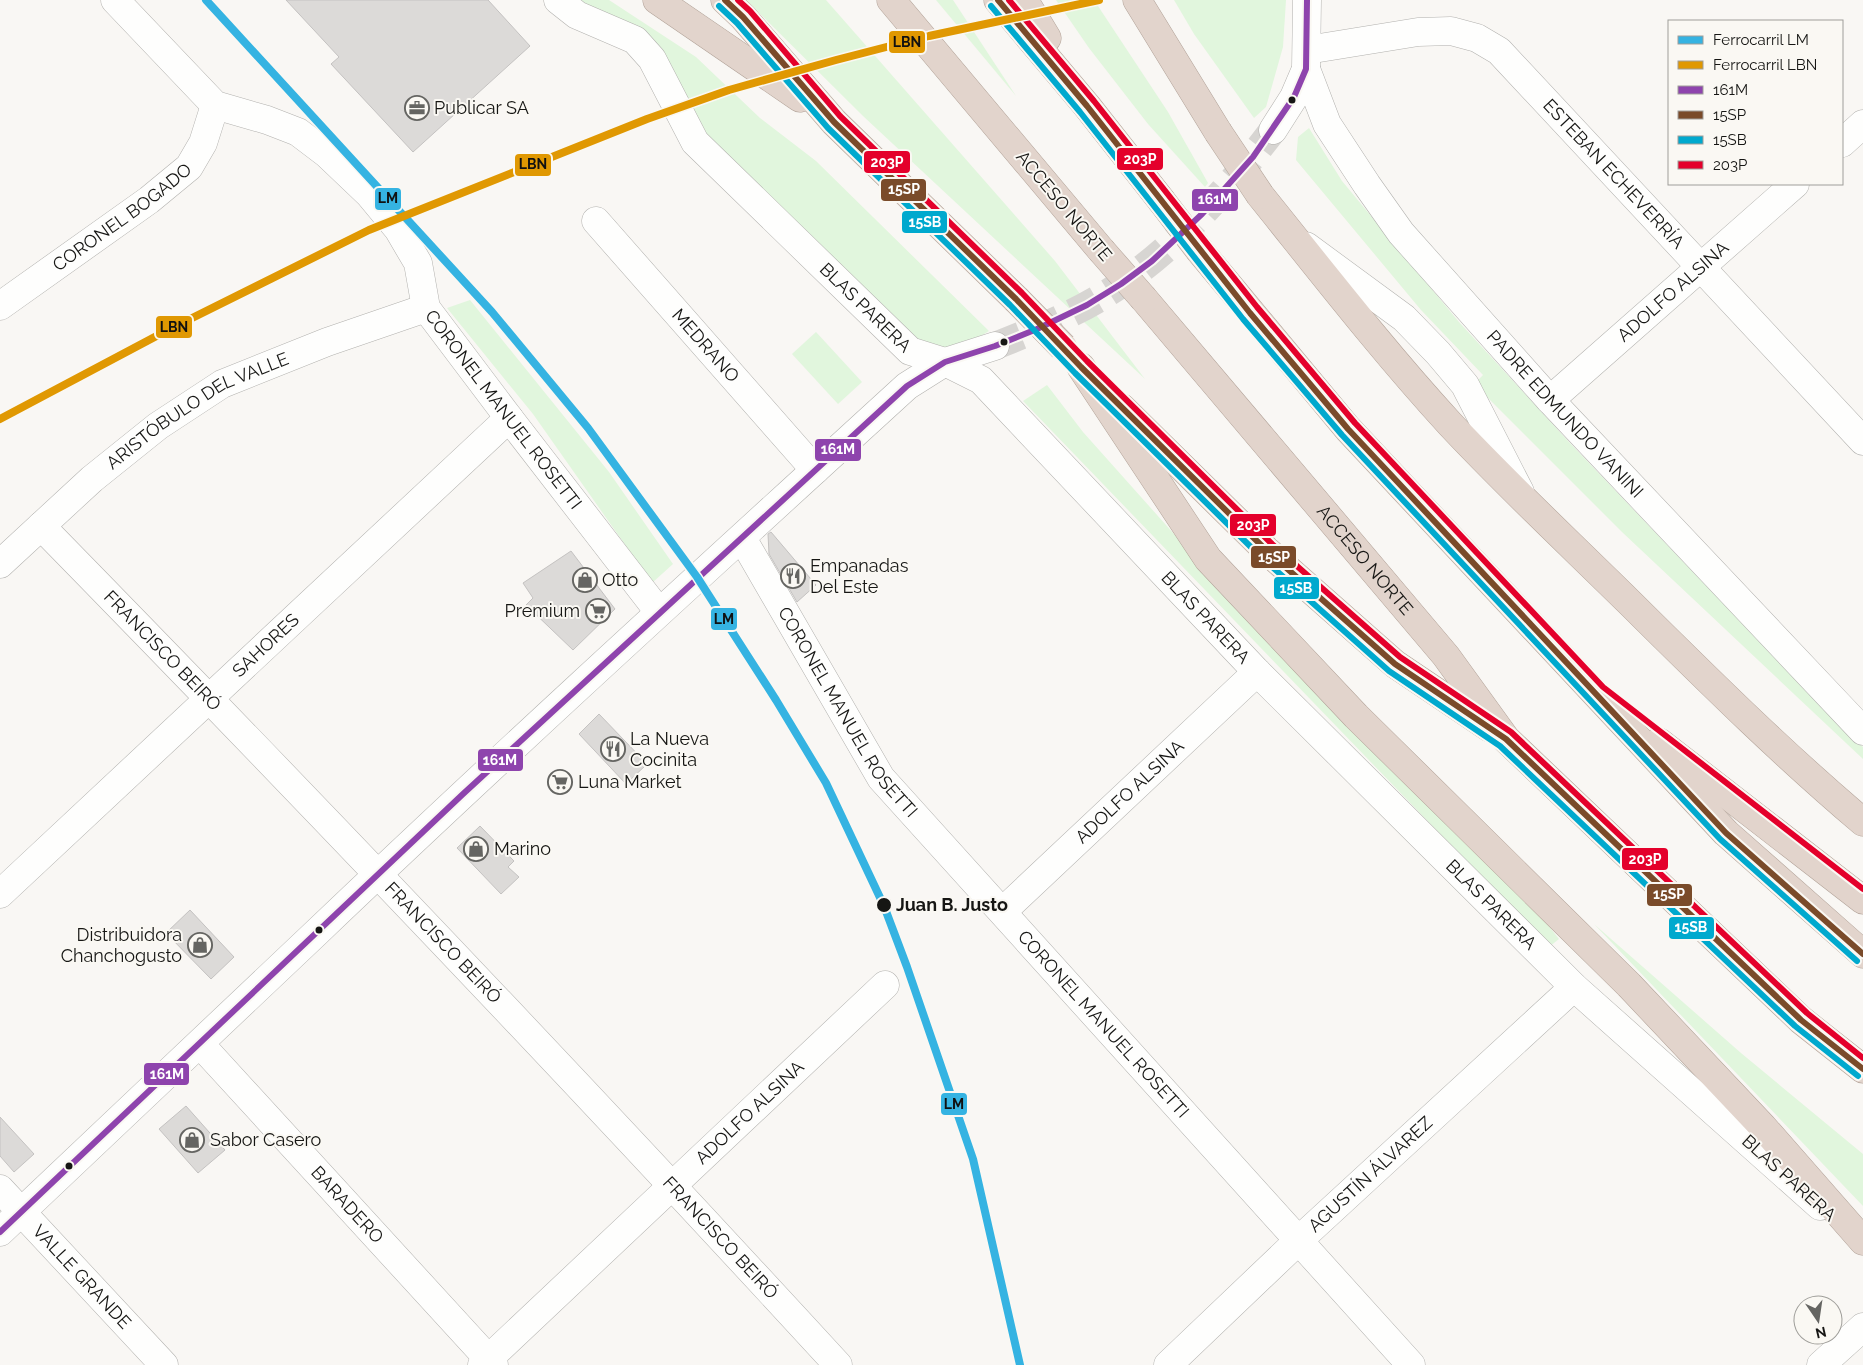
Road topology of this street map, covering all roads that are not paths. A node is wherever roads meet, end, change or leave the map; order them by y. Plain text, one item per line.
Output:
1 (115, 0) edge
2 (558, 0) edge
3 (657, 0) edge
4 (726, 0) edge
5 (998, 0) edge
6 (1024, 0) edge
7 (1137, 0) edge
8 (1307, 0) edge
9 (897, 5) edge
10 (1307, 59) junction
11 (214, 105) junction
12 (1086, 106) junction
13 (834, 122) junction
14 (1863, 124) edge
15 (1273, 130) tunnel mouth
16 (1843, 142) edge
17 (1794, 185) edge
18 (596, 221) dead end
19 (1295, 238) junction
20 (1700, 268) junction
21 (0, 306) edge
22 (426, 308) junction
23 (995, 346) tunnel mouth
24 (945, 362) junction
25 (1081, 368) junction
26 (1550, 400) junction
27 (509, 418) junction
28 (1863, 441) edge
29 (815, 470) junction
30 (1523, 498) junction
31 (41, 526) junction
32 (742, 538) junction
33 (0, 564) edge
34 (659, 612) junction
35 (1257, 672) junction
36 (1597, 694) junction
37 (209, 698) junction
38 (1862, 728) edge
39 (1506, 739) junction
40 (1863, 822) edge
41 (378, 875) junction
42 (0, 894) edge
43 (1863, 900) edge
44 (1003, 912) junction
45 (1863, 954) edge
46 (886, 985) dead end
47 (1574, 987) junction
48 (200, 1044) junction
49 (1863, 1069) edge
50 (672, 1185) junction
51 (0, 1189) edge
52 (22, 1212) junction
53 (0, 1232) edge
54 (1299, 1240) junction
55 (1863, 1243) edge
56 (1863, 1327) edge
57 (488, 1363) edge
58 (164, 1365) edge
59 (838, 1365) edge
60 (1168, 1365) edge
61 (1411, 1365) edge
62 (1821, 1365) edge

1 - 11 street
2 - 24 street, BLAS PARERA
3 - 13 highway
4 - 13 highway
5 - 12 highway
6 - 12 highway
7 - 19 highway, bridge
8 - 10 street
9 - 39 highway, ACCESO NORTE, bridge
10 - 15 street
10 - 20 street, ESTEBAN ECHEVERRÍA
10 - 26 street, PADRE EDMUNDO VANINI
11 - 21 street, CORONEL BOGADO
11 - 22 street, CORONEL MANUEL ROSETTI
12 - 36 highway, bridge
13 - 25 highway, bridge
14 - 16 street
17 - 20 street, ADOLFO ALSINA
18 - 29 street, MEDRANO
19 - 30 highway
19 - 30 street
20 - 26 street, ADOLFO ALSINA
20 - 28 street, ESTEBAN ECHEVERRÍA
22 - 27 street, CORONEL MANUEL ROSETTI
22 - 31 street, ARISTÓBULO DEL VALLE
23 - 24 street
24 - 29 street
24 - 35 street, BLAS PARERA
25 - 39 highway
25 - 55 highway
26 - 38 street, PADRE EDMUNDO VANINI
27 - 34 street, CORONEL MANUEL ROSETTI
27 - 37 street, SAHORES
29 - 32 street
30 - 40 highway
31 - 33 street, ARISTÓBULO DEL VALLE
31 - 37 street, FRANCISCO BEIRÓ
32 - 34 street
32 - 44 street, CORONEL MANUEL ROSETTI
34 - 41 street
35 - 44 street, ADOLFO ALSINA
35 - 47 street, BLAS PARERA
36 - 43 highway
36 - 45 highway
37 - 41 street, FRANCISCO BEIRÓ
37 - 42 street, SAHORES
39 - 49 highway, ACCESO NORTE
41 - 48 street
41 - 50 street, FRANCISCO BEIRÓ
44 - 54 street, CORONEL MANUEL ROSETTI
46 - 50 street, ADOLFO ALSINA
47 - 54 street, AGUSTÍN ÁLVAREZ
47 - 55 street, BLAS PARERA
48 - 52 street
48 - 57 street, BARADERO
50 - 57 street, ADOLFO ALSINA
50 - 59 street, FRANCISCO BEIRÓ
51 - 52 street, VALLE GRANDE
52 - 53 street
52 - 58 street, VALLE GRANDE
54 - 60 street, AGUSTÍN ÁLVAREZ
54 - 61 street, CORONEL MANUEL ROSETTI
56 - 62 street

